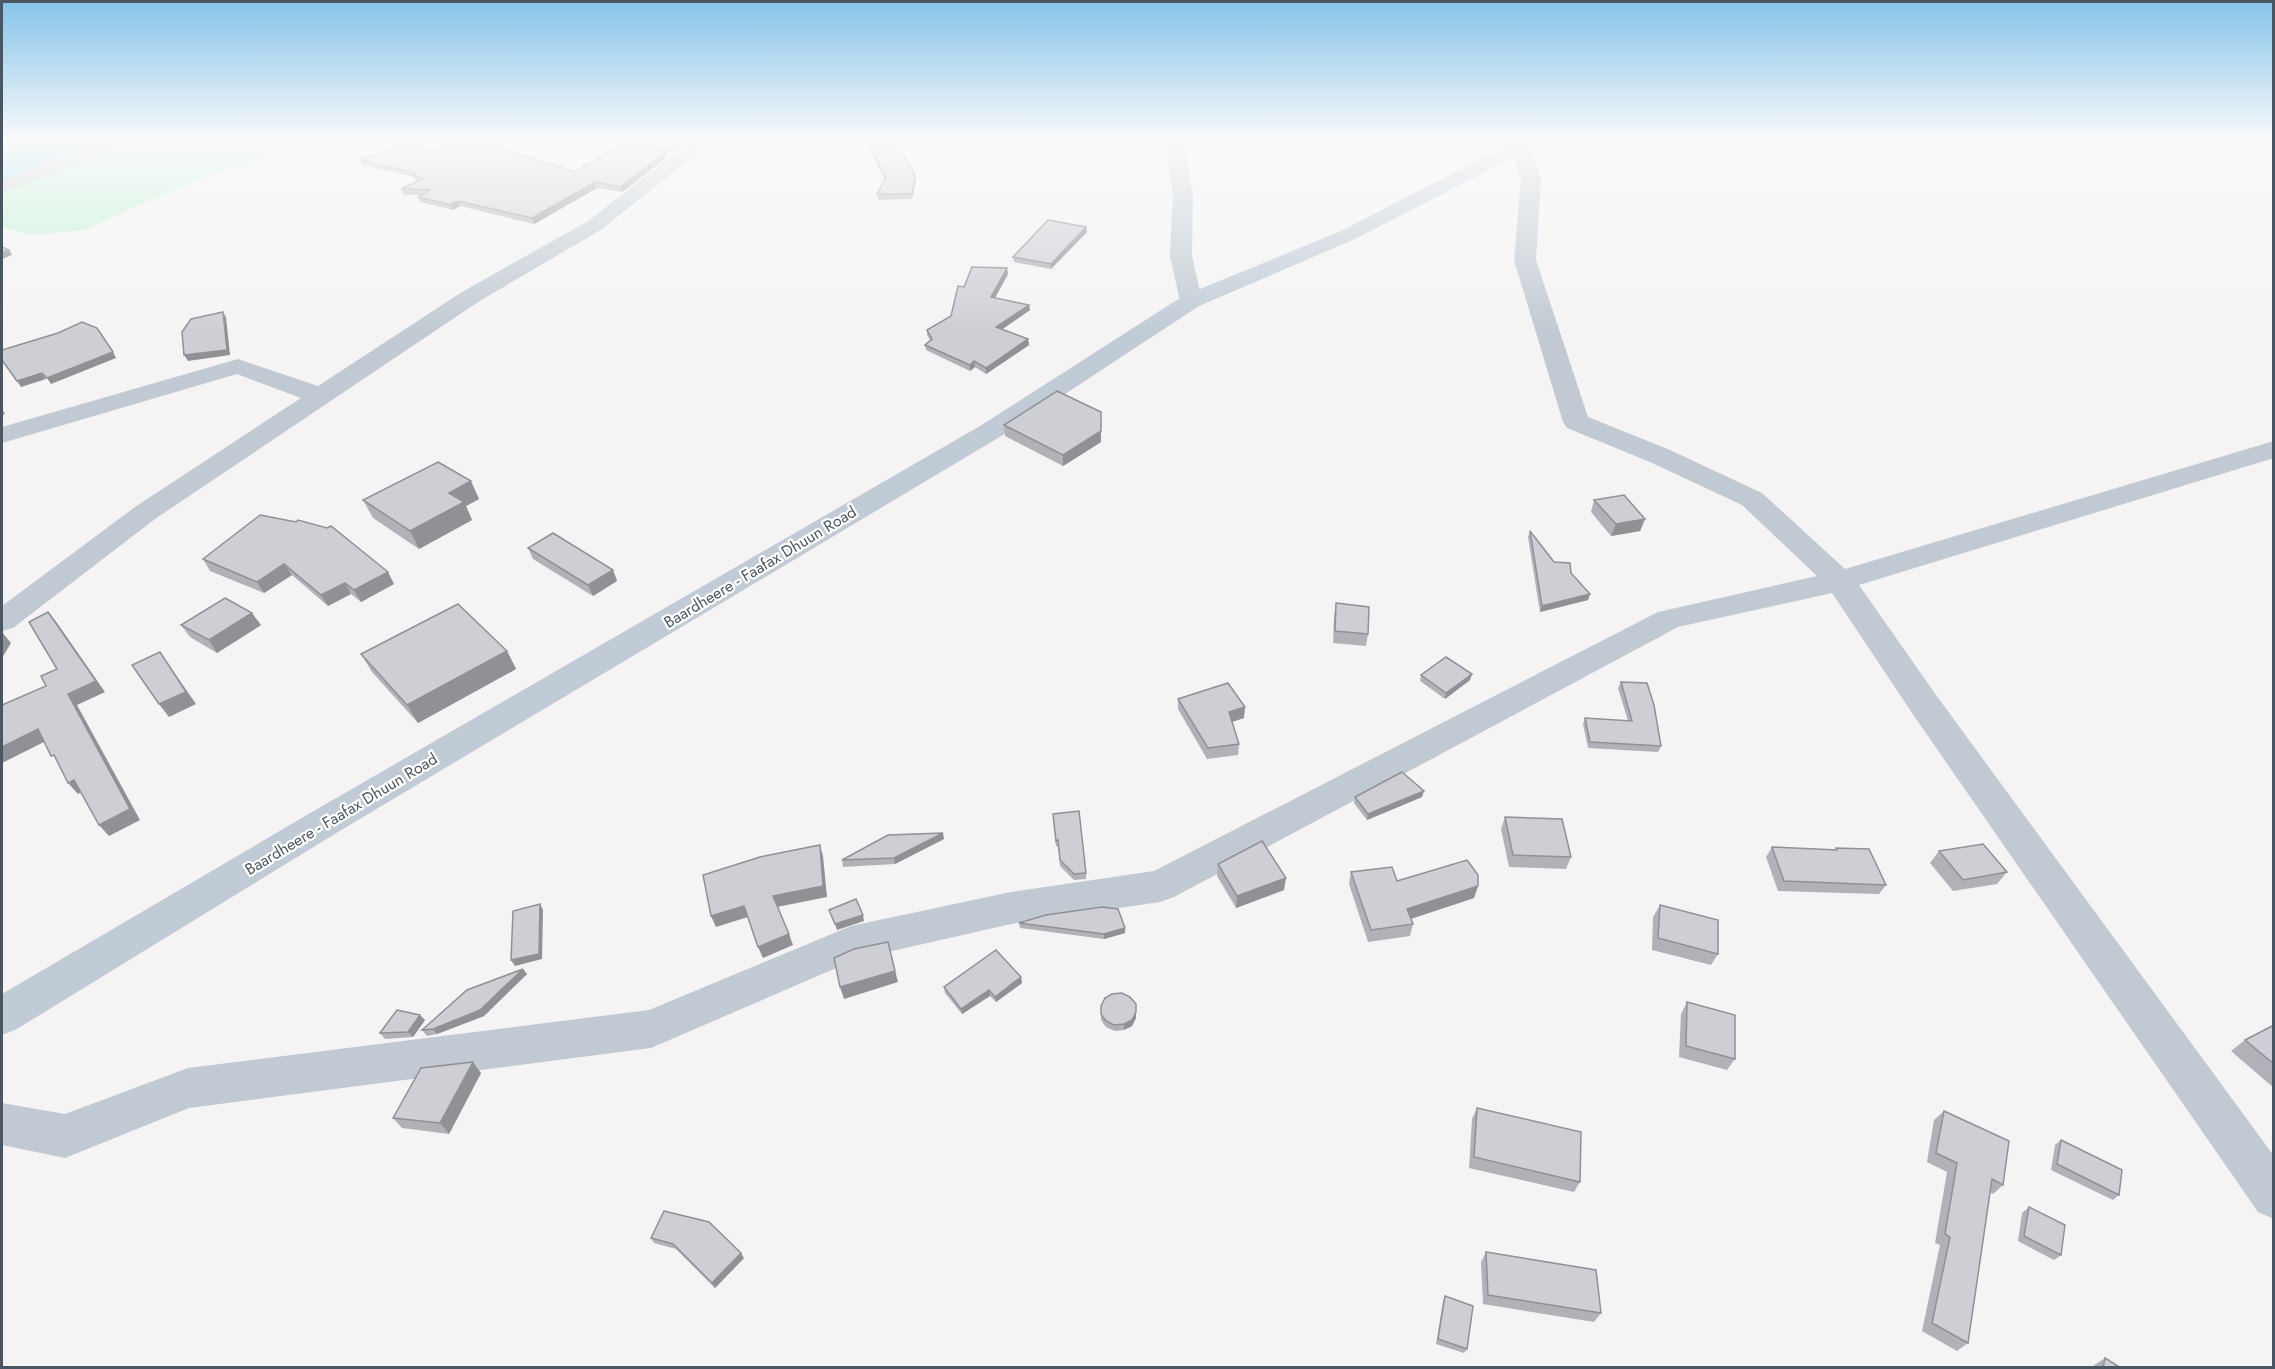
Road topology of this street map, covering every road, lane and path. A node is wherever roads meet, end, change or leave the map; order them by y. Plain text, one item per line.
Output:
1 (621, 205) edge
2 (1183, 205) edge
3 (1407, 205) edge
4 (1529, 205) edge
5 (1191, 301) junction
6 (321, 396) junction
7 (2, 435) edge
8 (2274, 449) edge
9 (1840, 581) junction
10 (2, 621) edge
11 (2, 1017) edge
12 (2, 1124) edge
13 (2274, 1196) edge

1 - 6 street
2 - 5 street
3 - 5 main road, Baardheere - Faafax Dhuun Road
4 - 9 street
5 - 11 main road, Baardheere - Faafax Dhuun Road
6 - 7 street
6 - 10 street
8 - 9 street
9 - 12 street
9 - 13 street

